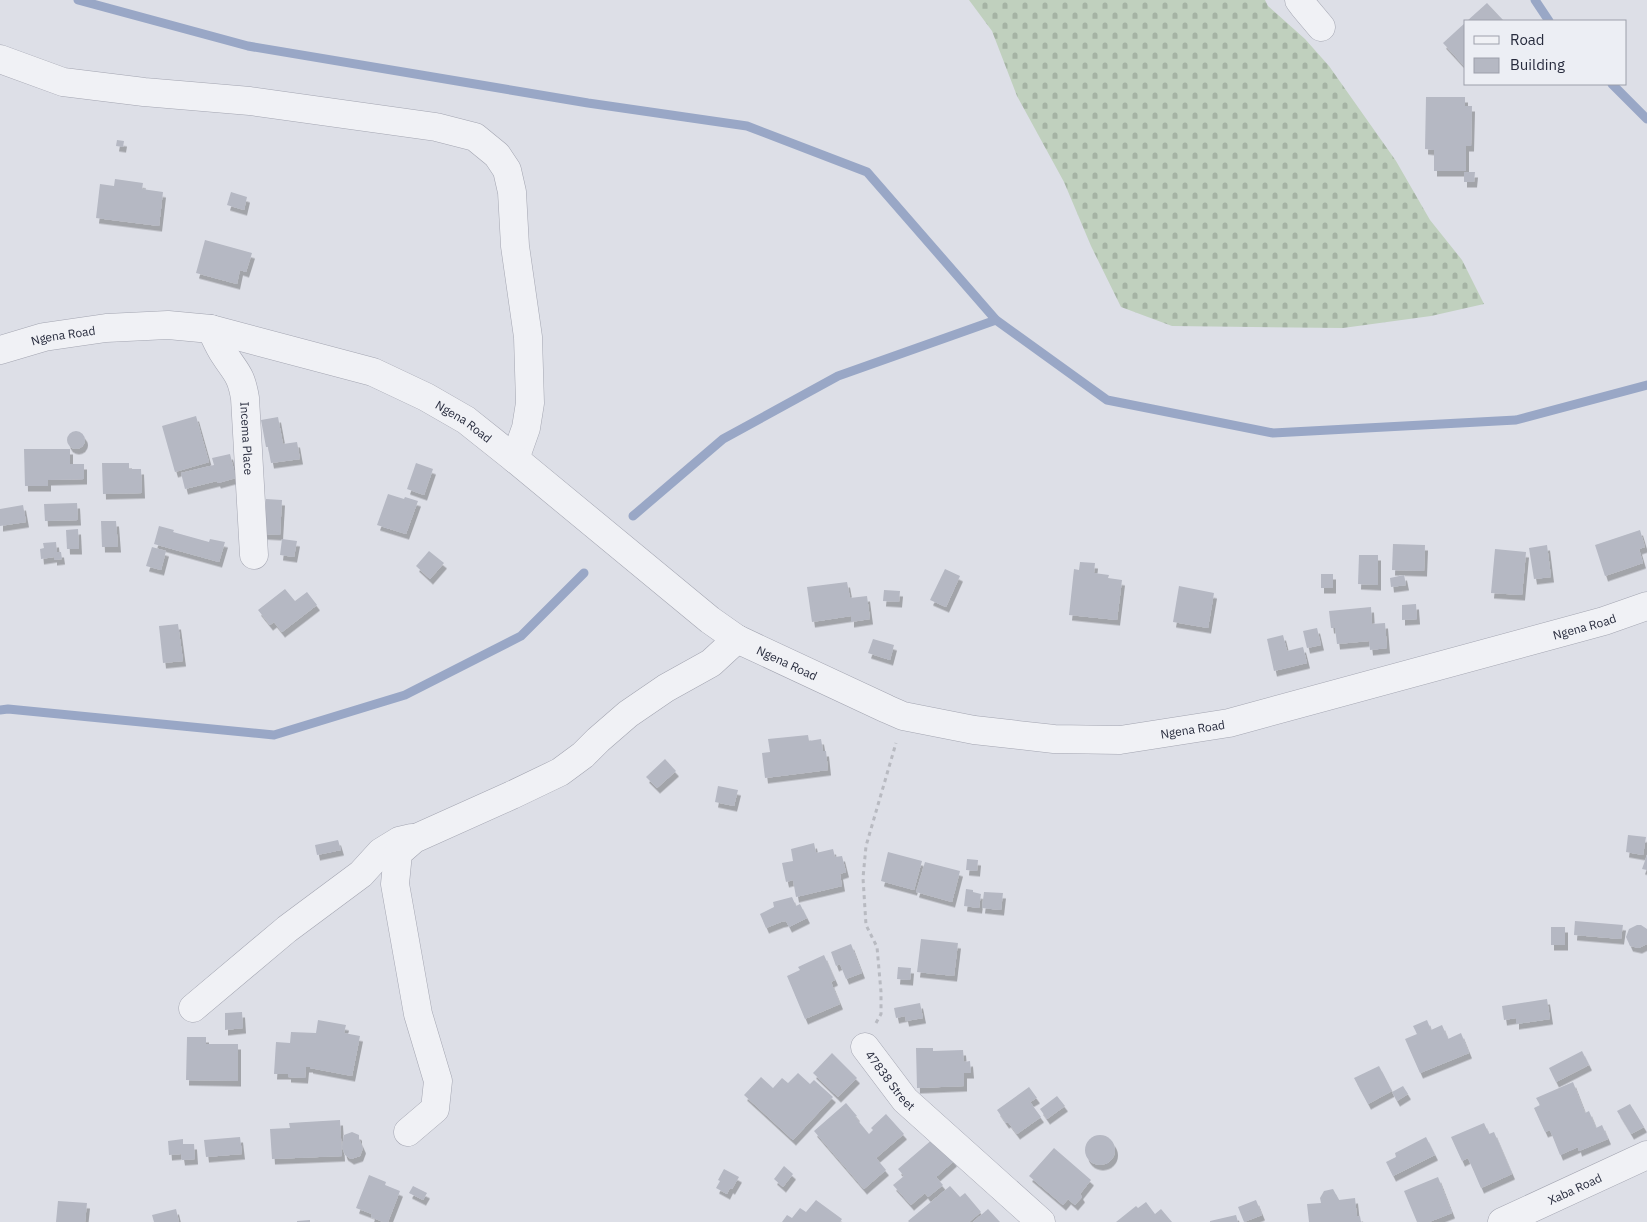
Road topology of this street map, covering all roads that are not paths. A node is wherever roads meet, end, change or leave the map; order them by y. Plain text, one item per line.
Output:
1 (1299, 0) edge
2 (1321, 27) dead end
3 (0, 59) edge
4 (211, 329) junction
5 (0, 350) edge
6 (515, 459) junction
7 (254, 556) dead end
8 (1647, 606) edge
9 (737, 638) junction
10 (417, 837) junction
11 (193, 1008) dead end
12 (865, 1047) road end
13 (408, 1132) dead end
14 (1647, 1155) edge
15 (1041, 1222) edge
16 (1502, 1222) edge

1 - 2 street
3 - 6 street
4 - 5 street, Ngena Road
4 - 6 street, Ngena Road
4 - 7 street, Incema Place
6 - 9 street, Ngena Road
8 - 9 street, Ngena Road
9 - 10 street
10 - 11 street
10 - 13 street
12 - 15 street, 47838 Street
14 - 16 street, Xaba Road

